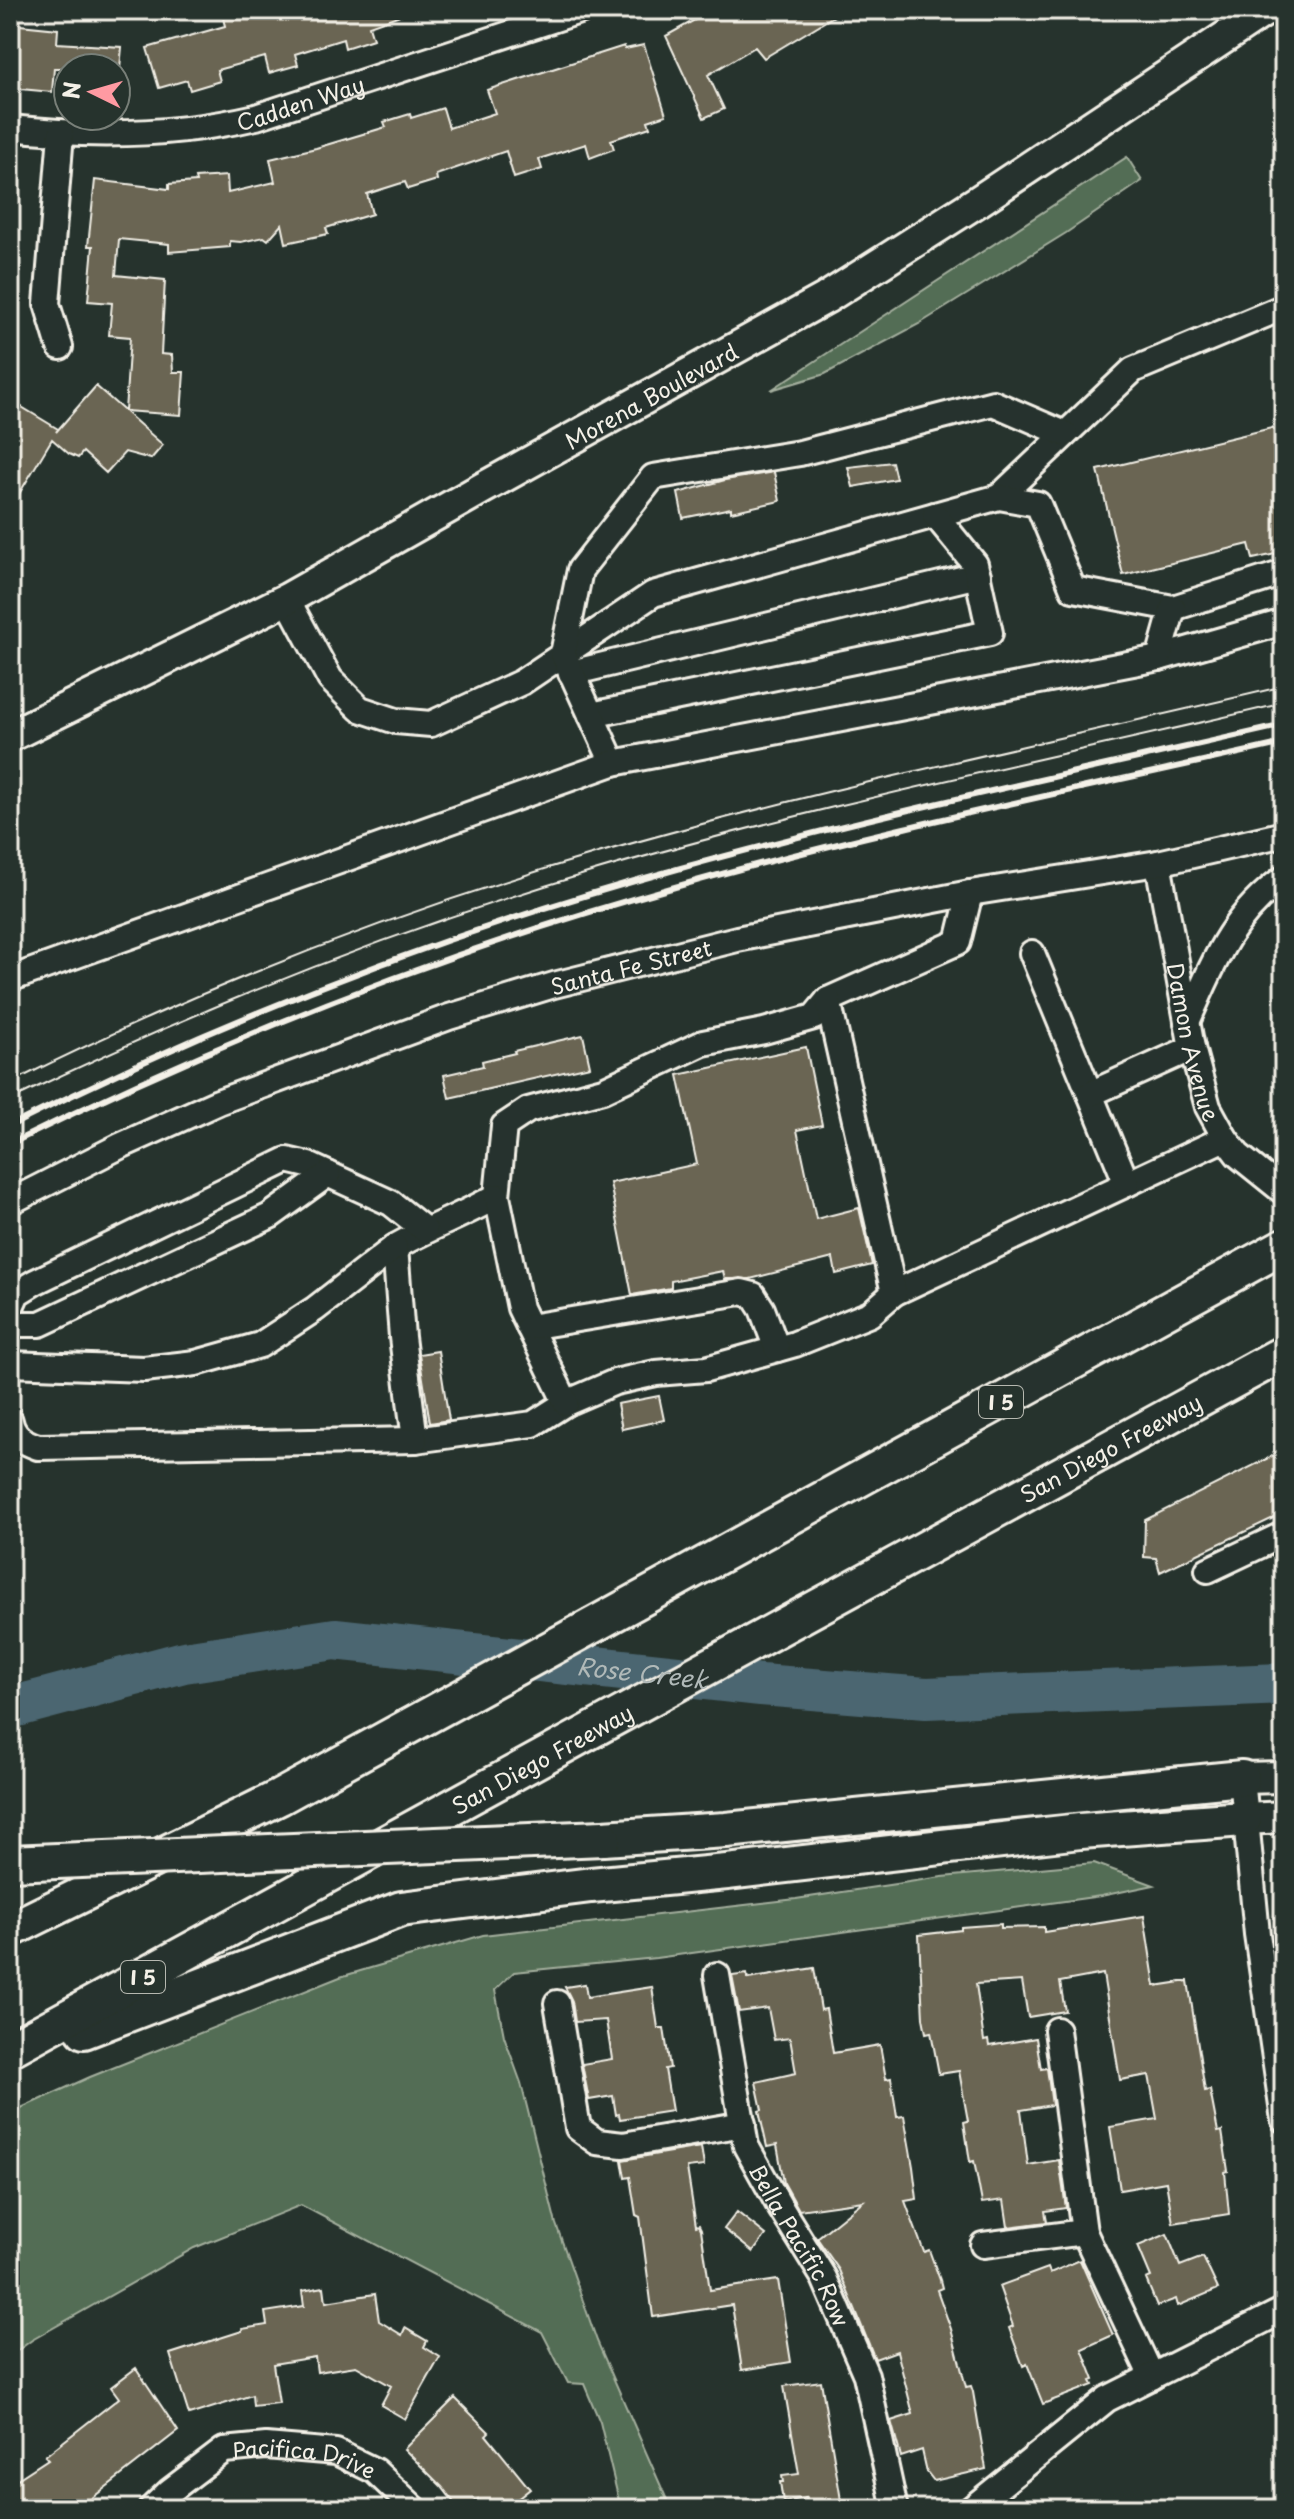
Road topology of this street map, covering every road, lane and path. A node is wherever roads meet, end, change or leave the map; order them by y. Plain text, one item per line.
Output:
1 (582, 10) edge
2 (1266, 10) edge
3 (10, 128) edge
4 (61, 134) junction
5 (1284, 307) edge
6 (60, 347) dead end
7 (1065, 434) junction
8 (999, 497) junction
9 (935, 515) junction
10 (1284, 573) edge
11 (978, 575) junction
12 (287, 599) junction
13 (1173, 608) junction
14 (1284, 622) edge
15 (1159, 658) junction
16 (567, 664) junction
17 (591, 715) junction
18 (10, 736) edge
19 (613, 763) junction
20 (1284, 834) edge
21 (1158, 863) junction
22 (1284, 878) edge
23 (970, 893) junction
24 (1032, 953) dead end
25 (10, 979) edge
26 (828, 1000) junction
27 (1187, 1022) junction
28 (1192, 1048) junction
29 (1090, 1094) junction
30 (1225, 1138) junction
31 (328, 1174) junction
32 (1127, 1184) junction
33 (1284, 1192) edge
34 (497, 1196) junction
35 (10, 1202) edge
36 (425, 1230) junction
37 (1284, 1246) edge
38 (395, 1247) junction
39 (894, 1293) junction
40 (10, 1309) edge
41 (10, 1324) edge
42 (529, 1327) junction
43 (777, 1349) junction
44 (1284, 1353) edge
45 (10, 1364) edge
46 (566, 1403) junction
47 (10, 1421) edge
48 (415, 1440) junction
49 (1284, 1534) edge
50 (1208, 1570) dead end
51 (1284, 1777) edge
52 (1242, 1778) junction
53 (1284, 1817) edge
54 (1244, 1819) junction
55 (10, 1863) edge
56 (10, 1930) edge
57 (717, 1975) dead end
58 (557, 2003) dead end
59 (1057, 2030) dead end
60 (10, 2049) edge
61 (10, 2063) edge
62 (1284, 2120) edge
63 (743, 2124) junction
64 (1084, 2232) junction
65 (983, 2245) dead end
66 (1284, 2310) edge
67 (1152, 2377) junction
68 (151, 2509) edge
69 (415, 2509) edge
70 (895, 2509) edge
71 (971, 2509) edge

1 - 4 street, Cadden Way
2 - 12 main road, Morena Boulevard
3 - 4 street, Cadden Way
4 - 6 street
5 - 7 street
7 - 8 street
7 - 16 street
8 - 9 street
8 - 13 street
9 - 11 street
9 - 16 street
10 - 13 street
11 - 16 street
11 - 17 street
12 - 16 street
12 - 18 main road, Morena Boulevard
13 - 15 street
14 - 15 street
15 - 19 street
16 - 17 street
17 - 19 street
19 - 25 street
20 - 21 street, Santa Fe Street
21 - 23 street, Santa Fe Street
21 - 27 street, Damon Avenue
22 - 27 street
23 - 26 street
23 - 35 street, Santa Fe Street
24 - 29 street
26 - 34 street
26 - 39 street
27 - 28 street, Damon Avenue
28 - 29 street
28 - 30 street, Damon Avenue
29 - 32 street
30 - 32 street
30 - 33 street, Damon Avenue
31 - 36 street
31 - 40 street
31 - 41 street
32 - 39 street
34 - 36 street
34 - 42 street
36 - 38 street
37 - 56 highway, I 5
38 - 45 street
38 - 48 street
39 - 43 street
42 - 43 street
42 - 46 street
43 - 46 street
44 - 60 highway, San Diego Freeway / I 5
46 - 48 street
47 - 48 street
49 - 50 street
51 - 52 main road
52 - 54 street
52 - 55 highway, bridge
53 - 54 main road
54 - 61 highway
54 - 62 street
57 - 63 street, Bella Pacific Row
58 - 63 street
59 - 64 street
63 - 70 street, Bella Pacific Row
64 - 65 street
64 - 67 street
66 - 67 street
67 - 71 street
68 - 69 street, Pacifica Drive

